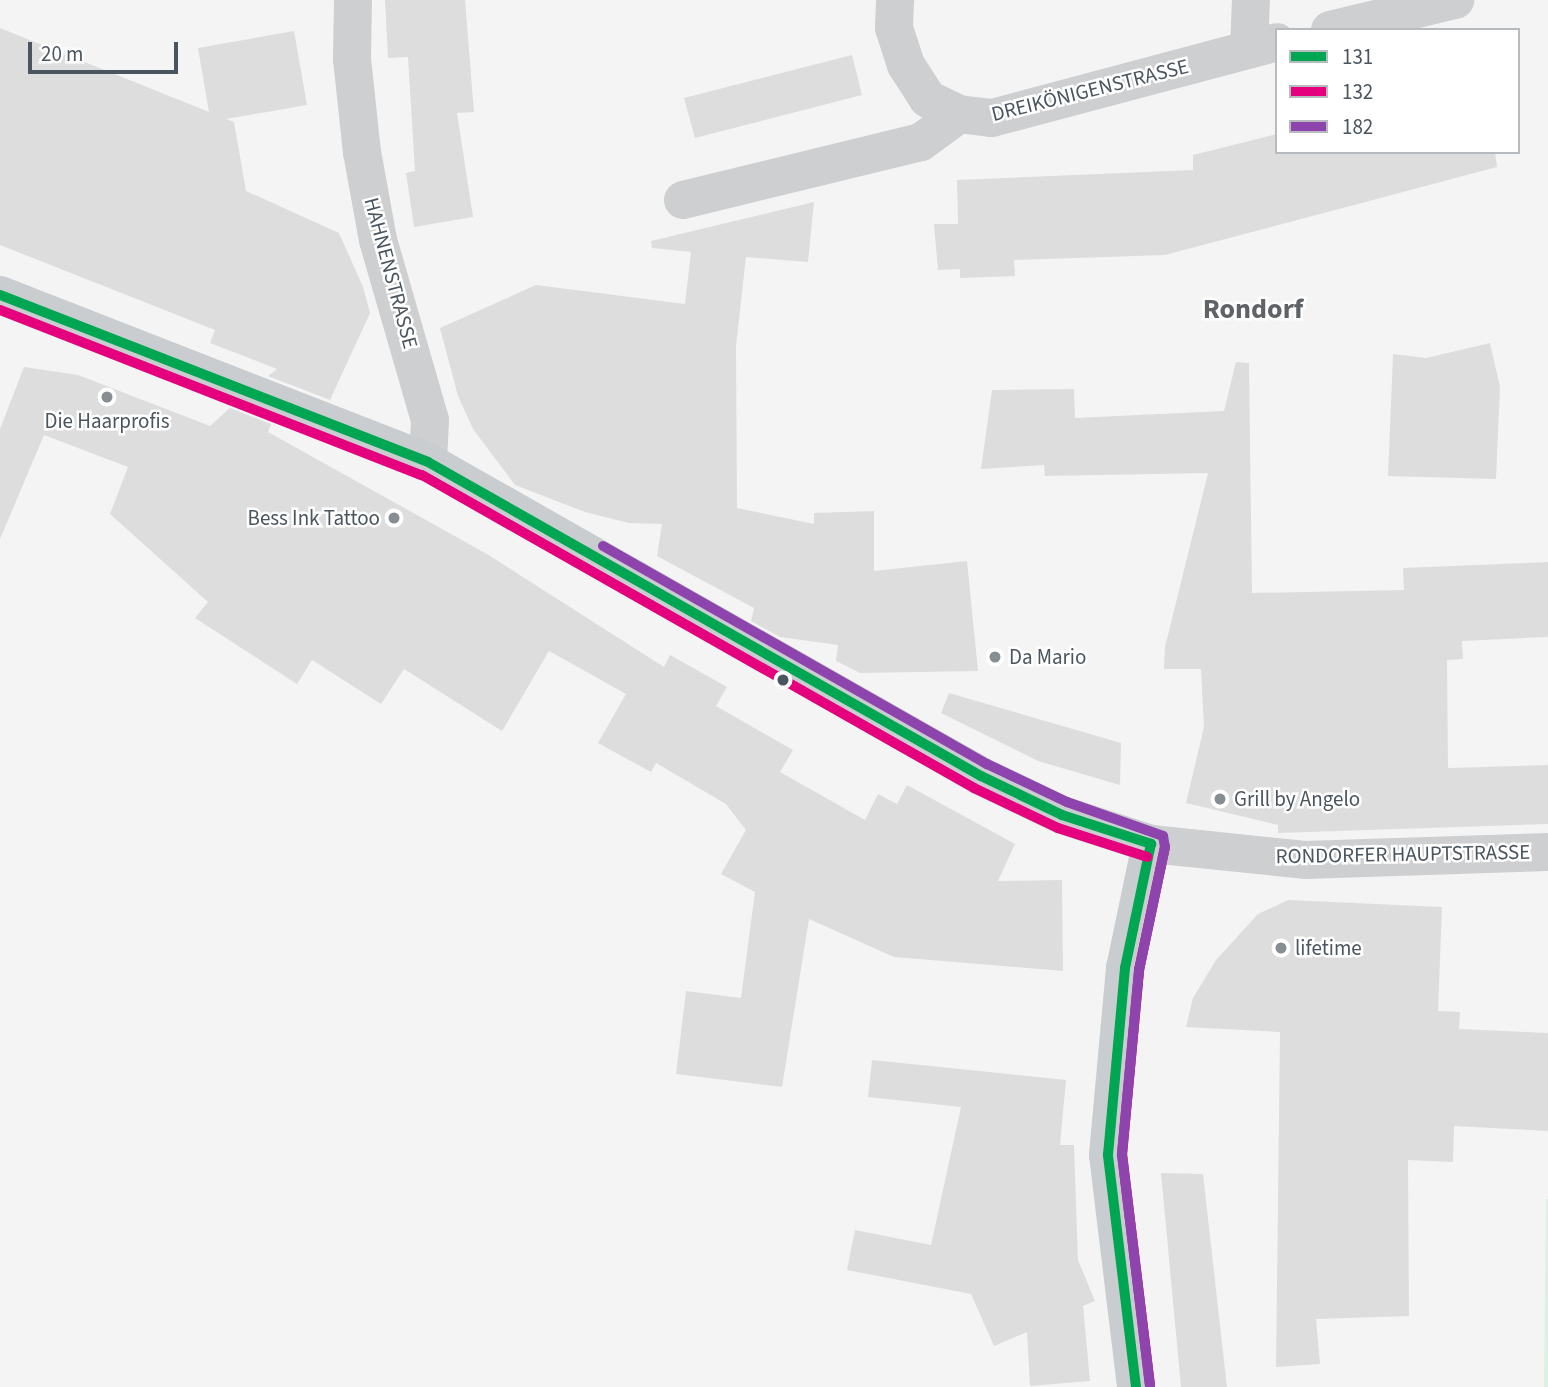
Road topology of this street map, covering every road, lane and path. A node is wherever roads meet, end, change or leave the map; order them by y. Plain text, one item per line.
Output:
1 (353, 0) edge
2 (895, 0) edge
3 (1251, 0) edge
4 (1455, 0) edge
5 (1352, 17) edge
6 (1263, 46) edge
7 (958, 114) junction
8 (683, 200) dead end
9 (0, 295) edge
10 (428, 462) junction
11 (1151, 844) junction
12 (1548, 852) edge
13 (1136, 1387) edge

1 - 10 street, HAHNENSTRASSE
2 - 7 street, DREIKÖNIGENSTRASSE
3 - 6 street
4 - 5 street
6 - 7 street, DREIKÖNIGENSTRASSE
7 - 8 street
9 - 10 main road, RONDORFER HAUPTSTRASSE
10 - 11 main road, RONDORFER HAUPTSTRASSE
11 - 12 street, RONDORFER HAUPTSTRASSE
11 - 13 main road

